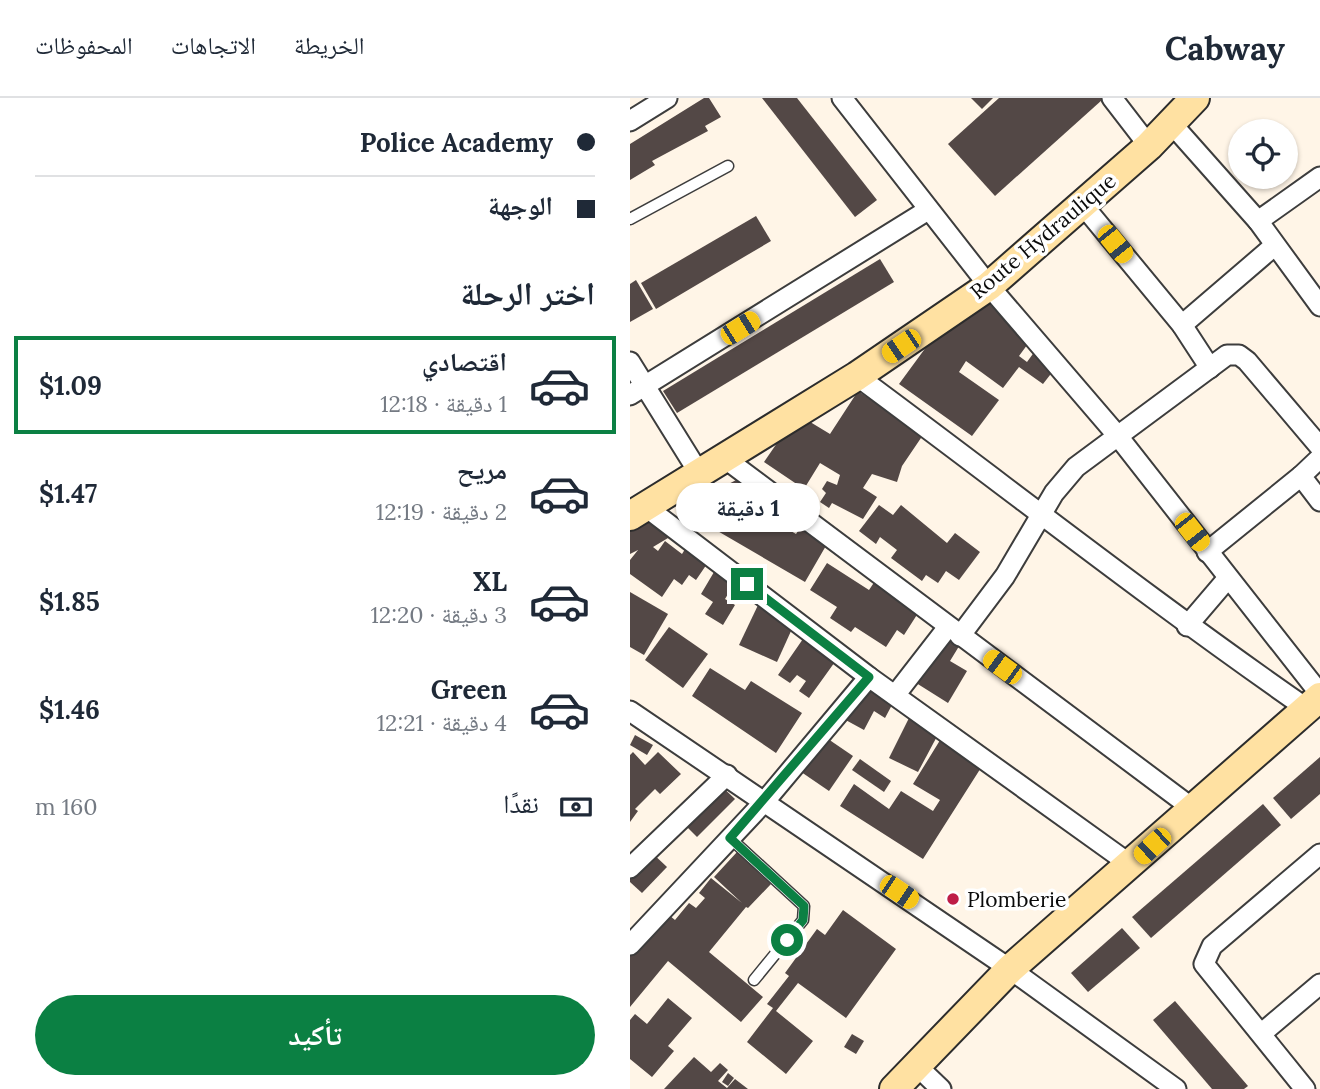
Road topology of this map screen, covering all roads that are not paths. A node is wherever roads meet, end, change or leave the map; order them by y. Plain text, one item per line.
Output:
1 (667, 98) edge
2 (842, 98) edge
3 (1112, 98) edge
4 (1195, 98) edge
5 (630, 121) edge
6 (1171, 123) junction
7 (1149, 146) junction
8 (728, 166) dead end
9 (1320, 177) edge
10 (1082, 204) junction
11 (928, 211) junction
12 (630, 219) edge
13 (1258, 221) junction
14 (1274, 246) junction
15 (989, 286) junction
16 (1320, 306) edge
17 (1182, 325) junction
18 (630, 362) edge
19 (1210, 368) junction
20 (857, 376) junction
21 (638, 391) edge
22 (1117, 435) junction
23 (1320, 447) edge
24 (723, 457) junction
25 (1320, 458) edge
26 (699, 473) junction
27 (1301, 476) junction
28 (1320, 501) edge
29 (638, 512) edge
30 (1042, 513) junction
31 (1207, 552) junction
32 (1228, 578) junction
33 (1187, 626) junction
34 (954, 631) junction
35 (869, 677) junction
36 (895, 694) junction
37 (1315, 700) edge
38 (630, 710) edge
39 (727, 775) junction
40 (765, 801) junction
41 (1192, 808) junction
42 (730, 838) junction
43 (1320, 854) edge
44 (1131, 865) junction
45 (630, 868) edge
46 (630, 945) edge
47 (1010, 969) junction
48 (754, 980) dead end
49 (1320, 984) edge
50 (1262, 1033) junction
51 (917, 1066) junction
52 (894, 1089) edge
53 (941, 1089) edge
54 (1176, 1089) edge
55 (1305, 1089) edge

1 - 5 street
2 - 11 street
3 - 7 street
4 - 6 main road, Route Hydraulique
6 - 7 main road, Route Hydraulique
6 - 13 street
7 - 10 main road, Route Hydraulique
8 - 12 lane
9 - 13 street
10 - 15 main road, Route Hydraulique
10 - 17 street
11 - 15 street
11 - 21 street
13 - 14 street
14 - 16 street
14 - 17 street
15 - 20 main road, Route Hydraulique
15 - 22 street
17 - 19 street
18 - 21 street
19 - 22 street
19 - 23 street
20 - 24 main road, Route Hydraulique
20 - 30 street
21 - 26 street
22 - 30 street
22 - 31 street
24 - 26 main road, Route Hydraulique
24 - 34 street
25 - 27 street
26 - 29 main road, Route Hydraulique
27 - 28 street
27 - 31 street
29 - 35 street
30 - 33 street
30 - 34 street
31 - 32 street
32 - 33 street
32 - 37 street
33 - 37 street
34 - 36 street
34 - 41 street
35 - 36 street
35 - 40 street
36 - 44 street
37 - 41 main road
38 - 39 street
39 - 40 street
39 - 45 street
40 - 42 street
40 - 47 street
41 - 44 main road
42 - 46 street
42 - 48 lane
43 - 50 street
44 - 47 main road
47 - 51 main road
47 - 54 street
49 - 50 street
50 - 55 street
51 - 52 main road
51 - 53 street

